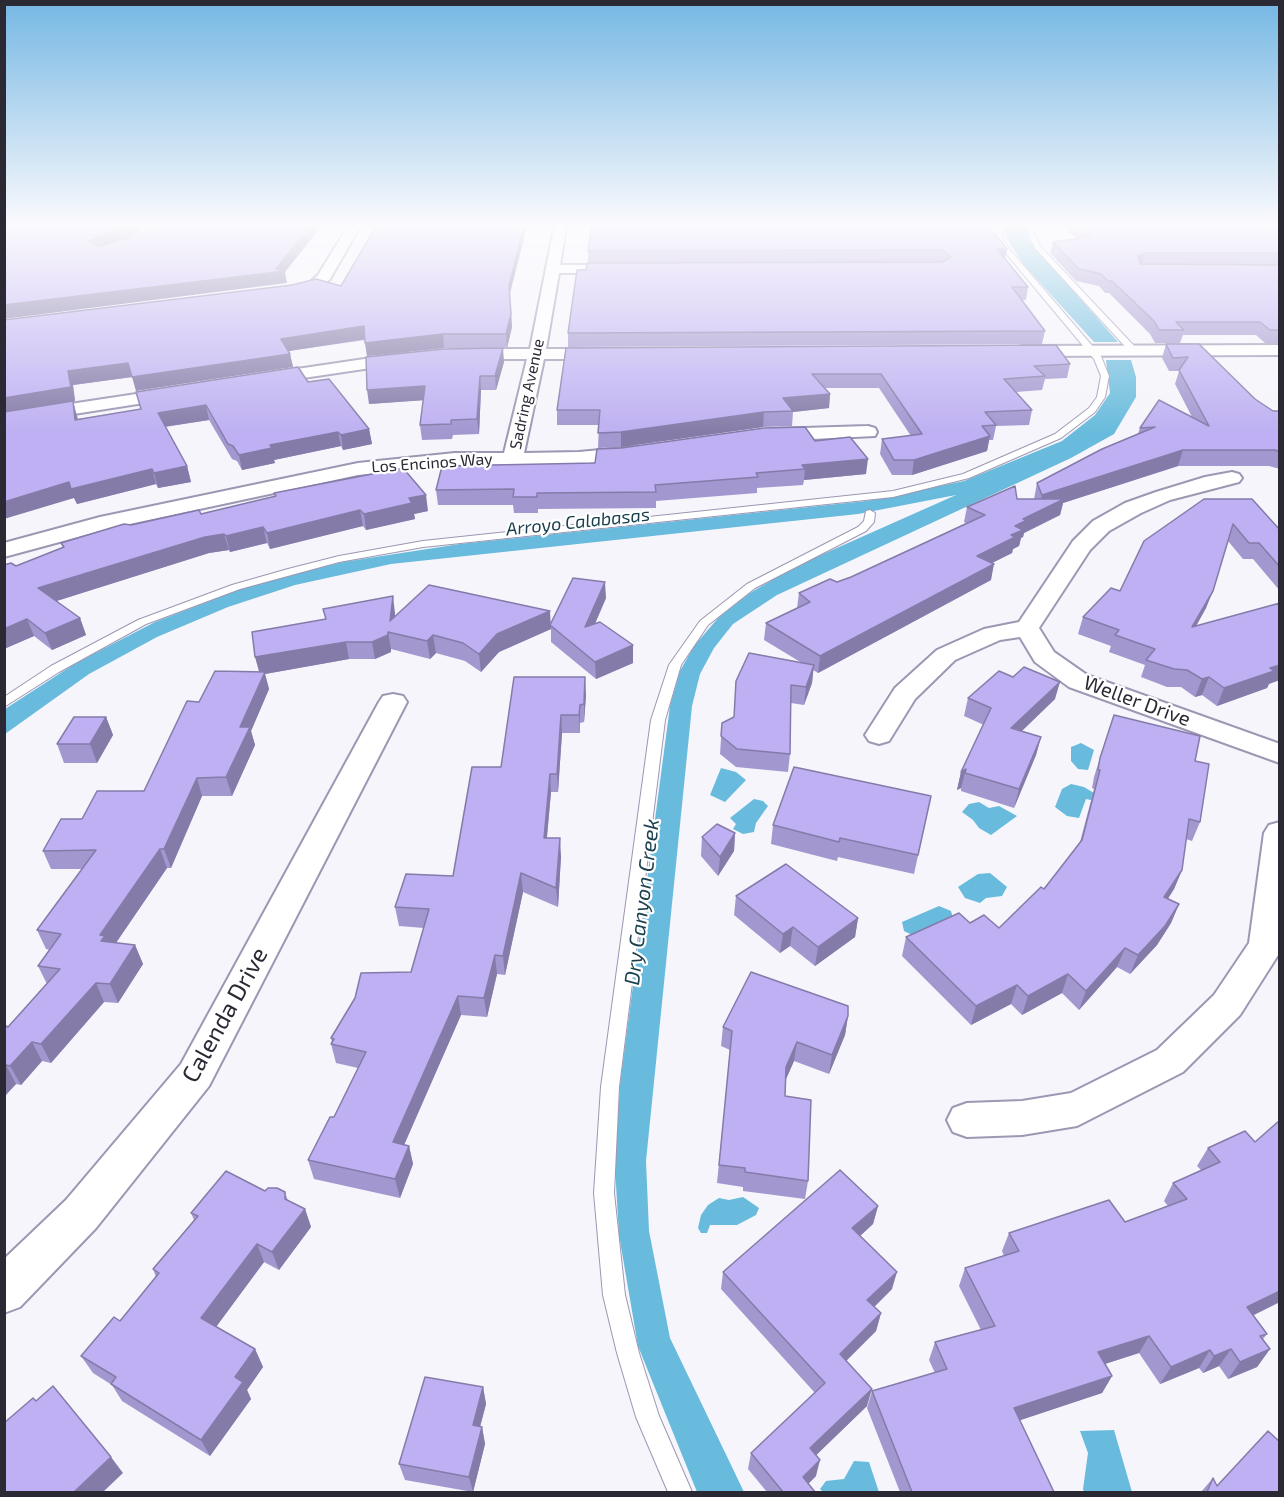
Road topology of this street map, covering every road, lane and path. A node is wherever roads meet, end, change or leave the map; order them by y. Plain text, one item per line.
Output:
1 (277, 293) edge
2 (549, 293) edge
3 (1042, 293) edge
4 (1080, 293) edge
5 (271, 294) edge
6 (1280, 350) edge
7 (1010, 351) edge
8 (1091, 351) junction
9 (1134, 351) junction
10 (537, 354) junction
11 (615, 354) edge
12 (444, 355) edge
13 (424, 357) edge
14 (251, 381) edge
15 (192, 390) edge
16 (4, 420) edge
17 (868, 432) dead end
18 (752, 437) edge
19 (657, 450) edge
20 (513, 458) junction
21 (1232, 478) dead end
22 (870, 513) dead end
23 (4, 550) edge
24 (1027, 628) junction
25 (393, 702) dead end
26 (4, 703) edge
27 (879, 735) dead end
28 (1280, 754) edge
29 (1280, 833) edge
30 (967, 1120) dead end
31 (4, 1291) edge
32 (680, 1492) edge

1 - 5 street
2 - 10 street, Sadring Avenue
3 - 8 lane
4 - 9 lane
6 - 9 street
7 - 8 street
8 - 9 street
8 - 26 lane
10 - 11 street
10 - 12 street
10 - 20 street, Sadring Avenue
13 - 14 street
15 - 16 street
17 - 18 street
19 - 20 street, Los Encinos Way
20 - 23 street, Los Encinos Way
21 - 24 street
22 - 32 lane
24 - 27 street
24 - 28 street, Weller Drive
25 - 31 street, Calenda Drive
29 - 30 street

